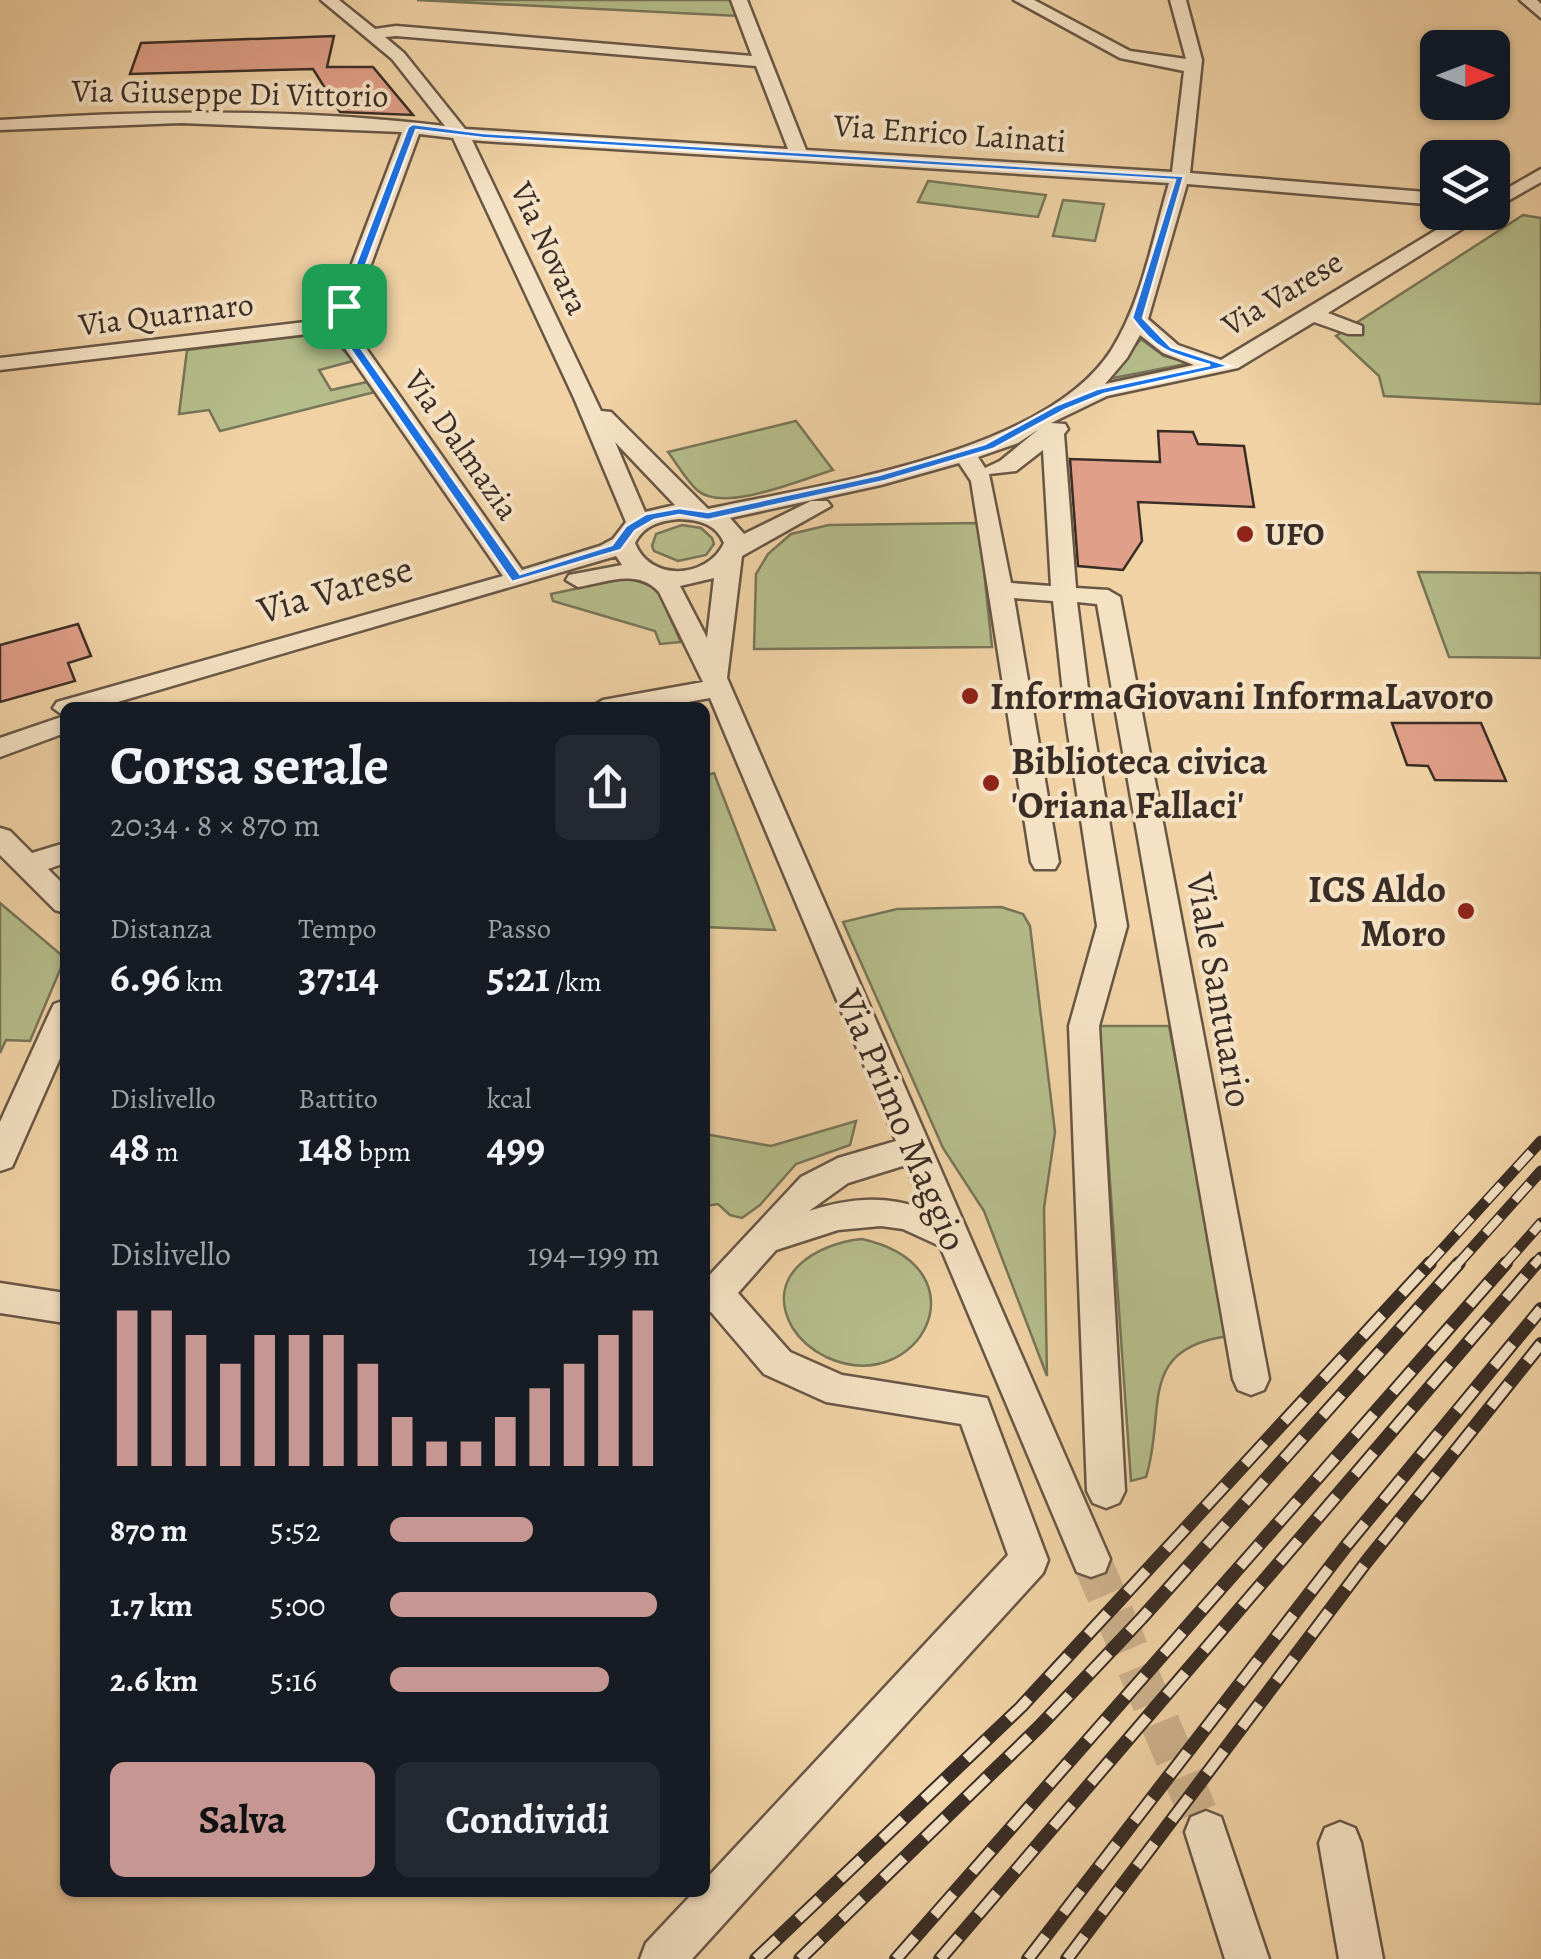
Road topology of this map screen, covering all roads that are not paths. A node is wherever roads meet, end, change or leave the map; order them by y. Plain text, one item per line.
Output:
1 (329, 0) edge
2 (739, 0) edge
3 (1022, 0) edge
4 (1178, 0) edge
5 (1528, 0) edge
6 (1541, 13) edge
7 (374, 34) junction
8 (763, 62) junction
9 (1188, 67) junction
10 (0, 125) edge
11 (413, 127) junction
12 (458, 132) junction
13 (798, 153) junction
14 (1541, 174) edge
15 (1180, 178) junction
16 (1516, 191) junction
17 (1510, 194) edge
18 (1420, 197) edge
19 (1541, 198) edge
20 (1452, 230) edge
21 (1316, 316) junction
22 (1138, 318) junction
23 (339, 324) junction
24 (1355, 330) dead end
25 (0, 364) edge
26 (1224, 366) junction
27 (1266, 370) dead end
28 (585, 398) junction
29 (1081, 398) junction
30 (1052, 430) junction
31 (965, 454) junction
32 (995, 469) dead end
33 (881, 478) junction
34 (701, 514) junction
35 (631, 533) junction
36 (731, 556) junction
37 (649, 572) junction
38 (517, 580) junction
39 (1000, 590) junction
40 (1065, 597) junction
41 (716, 684) junction
42 (86, 702) edge
43 (137, 702) edge
44 (632, 702) edge
45 (60, 709) edge
46 (0, 726) edge
47 (60, 726) edge
48 (0, 748) edge
49 (11, 854) edge
50 (60, 854) edge
51 (1045, 862) dead end
52 (60, 898) edge
53 (60, 1023) edge
54 (915, 1150) junction
55 (0, 1158) edge
56 (951, 1236) junction
57 (764, 1240) junction
58 (710, 1296) edge
59 (0, 1298) edge
60 (60, 1307) edge
61 (1250, 1380) dead end
62 (1106, 1491) dead end
63 (1091, 1559) tunnel mouth
64 (1206, 1832) tunnel mouth
65 (1340, 1843) dead end
66 (662, 1959) edge
67 (1247, 1959) edge
68 (1360, 1959) edge

1 - 7 street, Via Novara
2 - 8 street
3 - 9 street
4 - 9 street
5 - 6 street
7 - 8 street
7 - 12 street, Via Novara
8 - 13 street
9 - 15 street
10 - 11 street, Via Giuseppe Di Vittorio
11 - 12 street, Via Giuseppe Di Vittorio
11 - 23 street
12 - 13 street, Via Enrico Lainati
12 - 28 street, Via Novara
13 - 15 street, Via Enrico Lainati
14 - 16 street, Via Varese
15 - 18 street, Via Enrico Lainati
15 - 22 street
16 - 17 street, Via Varese
16 - 19 street
20 - 21 street, Via Varese
21 - 24 street
21 - 26 street, Via Varese
22 - 26 street
22 - 29 street
23 - 25 street, Via Quarnaro
23 - 38 street, Via Dalmazia
26 - 29 street, Via Varese
27 - 30 street
28 - 34 street, Via Novara
28 - 35 street, Via Novara
29 - 31 street, Via Varese
30 - 32 street
30 - 40 street
31 - 33 street, Via Varese
31 - 39 street
33 - 34 street, Via Varese
33 - 36 street, Via Varese
34 - 35 street, Via Varese
34 - 36 street, Via Novara
35 - 37 street, Via Novara
35 - 38 street, Via Varese
36 - 37 street, Via Varese
36 - 41 street, Via Primo Maggio
37 - 41 street, Via Primo Maggio
37 - 43 street, Via Varese
38 - 42 street, Via Varese
39 - 40 street, Viale Santuario
39 - 51 street
40 - 61 street, Viale Santuario
40 - 62 street
41 - 44 street
41 - 54 street, Via Primo Maggio
45 - 46 street, Via Varese
47 - 48 street
49 - 50 street
49 - 52 street
53 - 55 street
54 - 56 street, Via Primo Maggio
54 - 57 street
56 - 57 street
56 - 63 street, Via Primo Maggio
57 - 58 street
58 - 66 street
59 - 60 street
64 - 67 street
65 - 68 street

